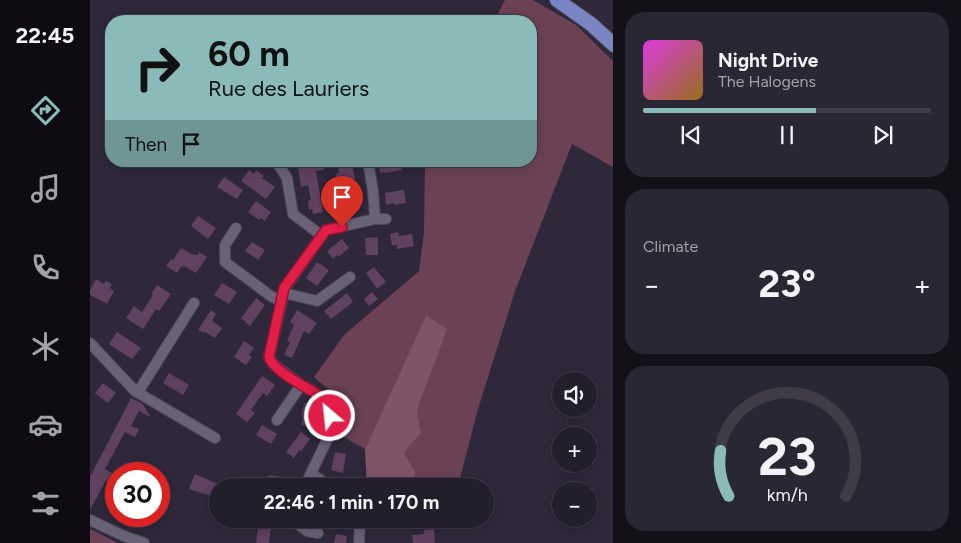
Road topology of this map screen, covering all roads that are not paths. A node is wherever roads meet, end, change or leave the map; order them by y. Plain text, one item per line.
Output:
1 (557, 0) edge
2 (613, 44) edge
3 (280, 167) edge
4 (369, 167) edge
5 (375, 219) junction
6 (386, 219) dead end
7 (236, 228) dead end
8 (322, 236) junction
9 (350, 276) dead end
10 (283, 297) junction
11 (194, 303) dead end
12 (90, 343) edge
13 (301, 385) junction
14 (138, 392) junction
15 (277, 420) dead end
16 (215, 438) dead end
17 (311, 473) junction
18 (308, 478) edge
19 (318, 478) edge
20 (90, 520) edge
21 (303, 528) edge
22 (360, 528) edge
23 (318, 533) dead end
24 (144, 543) edge
25 (359, 543) edge

1 - 2 main road
3 - 8 street
4 - 5 street
5 - 6 street
5 - 8 street
7 - 10 street
8 - 10 street
9 - 10 street
10 - 13 street
11 - 14 street
12 - 14 street
13 - 15 street
13 - 17 street
14 - 16 street
17 - 18 street
17 - 19 street
20 - 24 street
21 - 23 street
22 - 25 street

